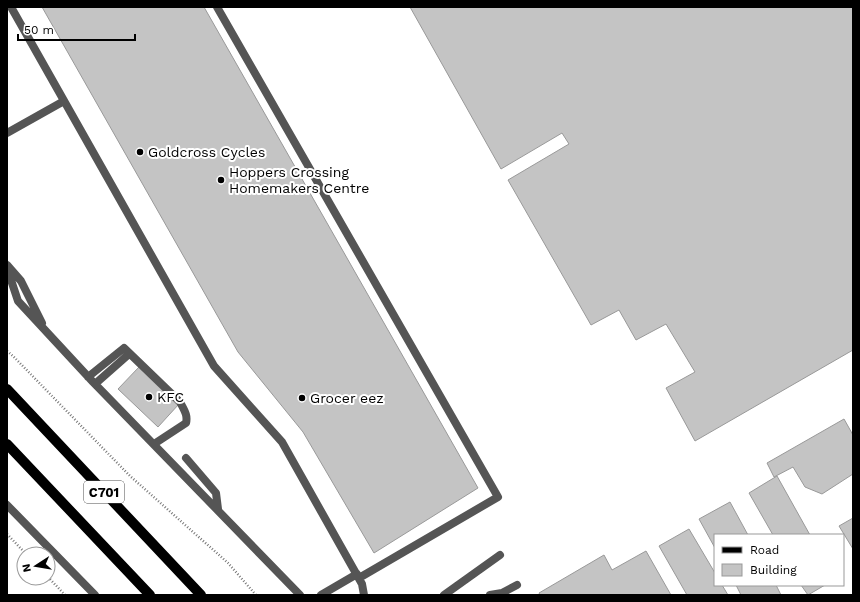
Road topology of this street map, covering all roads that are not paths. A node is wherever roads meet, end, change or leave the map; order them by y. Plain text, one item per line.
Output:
1 (11, 7) edge
2 (217, 7) edge
3 (64, 101) junction
4 (7, 133) edge
5 (7, 265) edge
6 (7, 268) edge
7 (44, 329) junction
8 (129, 354) junction
9 (88, 377) junction
10 (95, 384) junction
11 (7, 389) edge
12 (7, 444) edge
13 (154, 444) junction
14 (186, 458) dead end
15 (7, 506) edge
16 (218, 509) junction
17 (500, 555) dead end
18 (358, 576) junction
19 (517, 585) dead end
20 (95, 595) edge
21 (150, 595) edge
22 (201, 595) edge
23 (300, 595) edge
24 (321, 595) edge
25 (364, 595) edge
26 (444, 595) edge
27 (490, 595) edge

1 - 3 street
2 - 18 street
3 - 4 street
3 - 18 street
5 - 7 street
6 - 7 street
7 - 9 street
8 - 9 street
8 - 10 street
8 - 13 street
9 - 10 street
10 - 13 street
11 - 22 main road, C701
12 - 21 main road, C701
13 - 16 street
14 - 16 street
15 - 20 street
16 - 23 street
17 - 26 street
18 - 24 street
18 - 25 street
19 - 27 street

